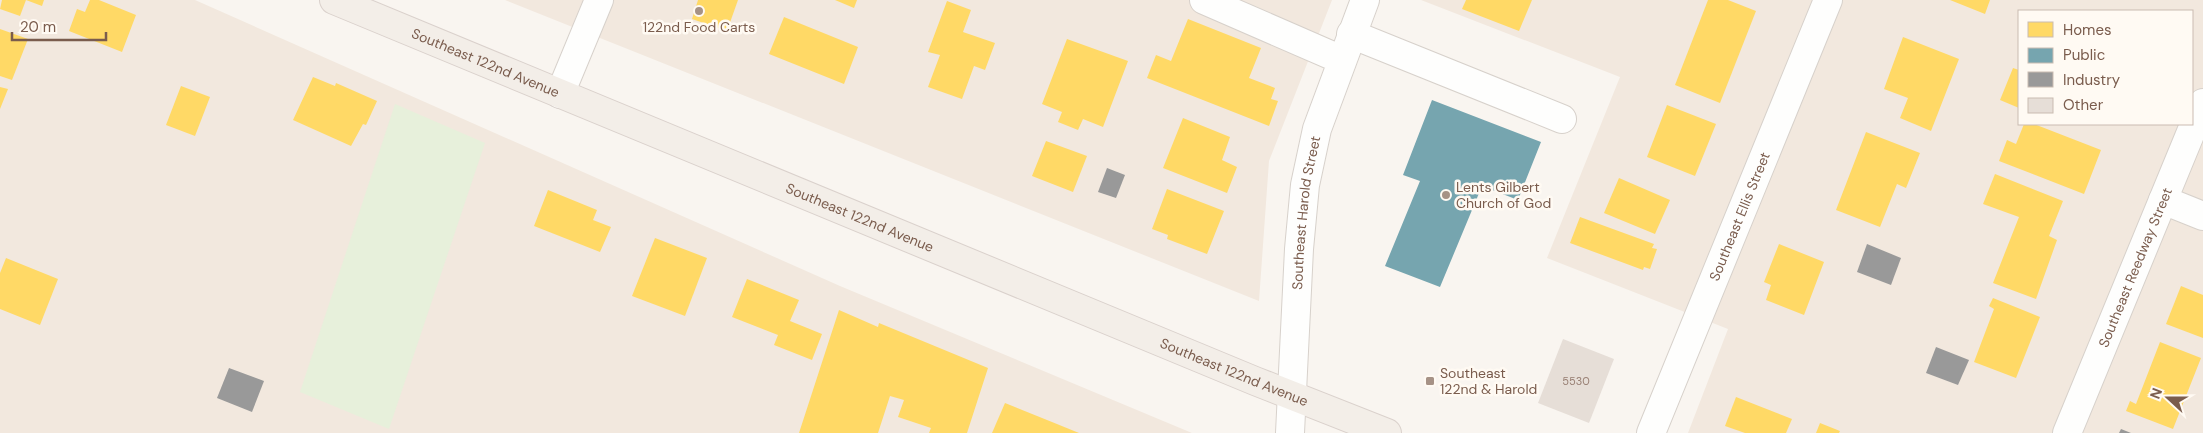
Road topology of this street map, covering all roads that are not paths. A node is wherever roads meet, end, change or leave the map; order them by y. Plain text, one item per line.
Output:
1 (334, 0) edge
2 (599, 0) edge
3 (1204, 0) edge
4 (1365, 0) edge
5 (1828, 0) edge
6 (1351, 34) junction
7 (1342, 60) junction
8 (560, 94) junction
9 (2203, 103) edge
10 (1562, 119) dead end
11 (2163, 200) junction
12 (2203, 216) edge
13 (1292, 396) junction
14 (1290, 433) edge
15 (1387, 433) edge
16 (1651, 433) edge
17 (2067, 433) edge

1 - 8 main road, Southeast 122nd Avenue
2 - 8 street
3 - 7 street
4 - 6 street, Southeast Harold Street
5 - 16 street, Southeast Ellis Street
6 - 7 street, Southeast Harold Street
6 - 10 street
7 - 13 street, Southeast Harold Street
8 - 13 main road, Southeast 122nd Avenue
9 - 11 street, Southeast Reedway Street
11 - 12 street
11 - 17 street, Southeast Reedway Street
13 - 14 street, Southeast Harold Street
13 - 15 main road, Southeast 122nd Avenue

